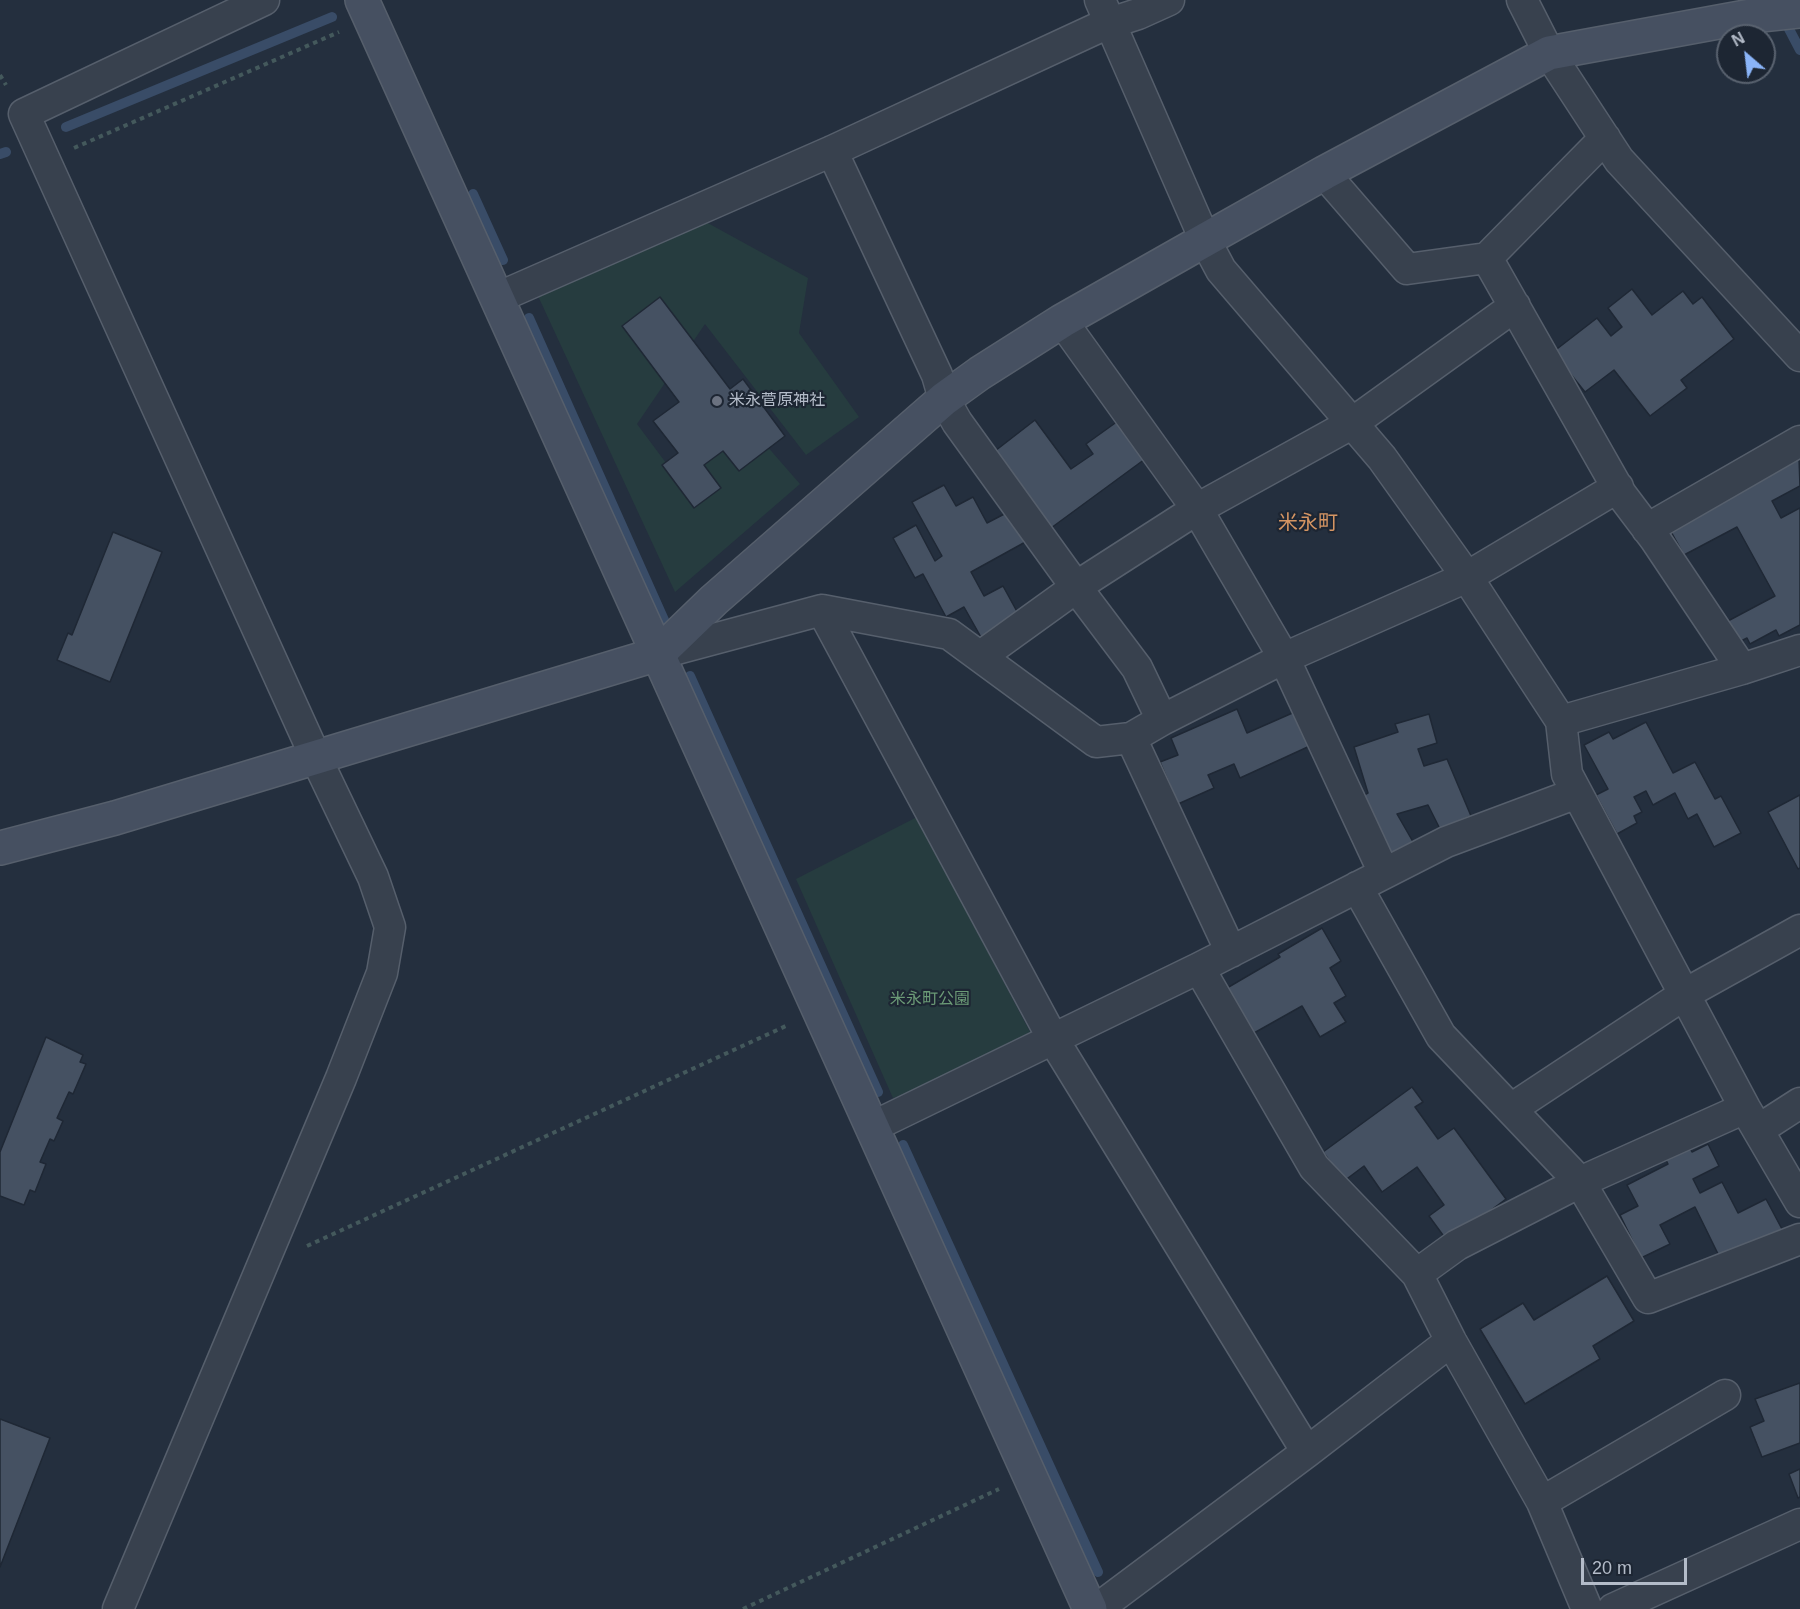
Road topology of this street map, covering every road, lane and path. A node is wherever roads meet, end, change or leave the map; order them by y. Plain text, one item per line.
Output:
1 (264, 0) edge
2 (1169, 0) edge
3 (1522, 0) edge
4 (366, 9) edge
5 (1800, 10) edge
6 (1105, 12) edge
7 (1549, 53) junction
8 (1605, 138) junction
9 (832, 151) junction
10 (46, 160) junction
11 (1324, 173) junction
12 (1205, 240) junction
13 (1487, 258) junction
14 (497, 298) junction
15 (1515, 306) junction
16 (1062, 321) junction
17 (1800, 356) edge
18 (944, 399) junction
19 (1351, 424) junction
20 (1800, 441) edge
21 (1618, 487) junction
22 (1197, 509) junction
23 (1647, 529) junction
24 (1467, 577) junction
25 (1076, 587) junction
26 (822, 610) junction
27 (1800, 650) edge
28 (658, 654) junction
29 (981, 656) junction
30 (1284, 658) junction
31 (1742, 669) junction
32 (1162, 720) junction
33 (1561, 722) junction
34 (1131, 738) junction
35 (316, 758) junction
36 (1577, 794) junction
37 (0, 848) edge
38 (1384, 873) junction
39 (1357, 887) junction
40 (1800, 930) edge
41 (1231, 952) junction
42 (1199, 968) junction
43 (1685, 994) junction
44 (819, 1011) junction
45 (1053, 1039) junction
46 (1800, 1103) edge
47 (1511, 1110) junction
48 (1751, 1119) junction
49 (872, 1127) junction
50 (1580, 1182) junction
51 (1800, 1202) edge
52 (1800, 1239) edge
53 (260, 1268) junction
54 (1417, 1274) junction
55 (1450, 1341) junction
56 (1725, 1395) dead end
57 (1307, 1452) junction
58 (1029, 1475) junction
59 (1542, 1502) junction
60 (1800, 1524) edge
61 (118, 1609) edge
62 (743, 1609) edge
63 (1090, 1609) edge
64 (1097, 1609) edge
65 (1587, 1609) edge
66 (1614, 1609) edge

1 - 10 street
2 - 6 street
3 - 7 street
4 - 10 path
4 - 14 street
5 - 7 street
6 - 9 street
6 - 12 street
7 - 8 street
7 - 11 street
8 - 13 street
8 - 17 street
9 - 14 street
9 - 18 street
10 - 35 street
11 - 12 street
11 - 13 street
12 - 16 street
12 - 19 street
13 - 15 street
14 - 28 street
15 - 19 street
15 - 21 street
16 - 18 street
16 - 22 street
18 - 25 street
18 - 28 street
19 - 22 street
19 - 24 street
20 - 23 street
21 - 23 street
21 - 24 street
22 - 25 street
22 - 30 street
23 - 31 street
24 - 30 street
24 - 33 street
25 - 29 street
25 - 32 street
26 - 28 street
26 - 29 street
26 - 45 street
27 - 31 street
28 - 35 street
28 - 44 street
29 - 34 street
30 - 32 street
30 - 38 street
31 - 33 street
32 - 34 street
33 - 36 street
34 - 41 street
35 - 37 street
35 - 53 street
36 - 38 street
36 - 43 street
38 - 39 street
39 - 41 street
39 - 47 street
40 - 43 street
41 - 42 street
42 - 45 street
42 - 54 street
43 - 47 street
43 - 48 street
44 - 49 street
44 - 53 path
45 - 49 street
45 - 57 street
46 - 48 street
47 - 50 street
48 - 50 street
48 - 51 street
49 - 58 street
50 - 52 street
50 - 54 street
53 - 61 street
54 - 55 street
55 - 57 street
55 - 59 street
56 - 59 street
57 - 64 street
58 - 62 path
58 - 63 street
59 - 65 street
60 - 66 street

